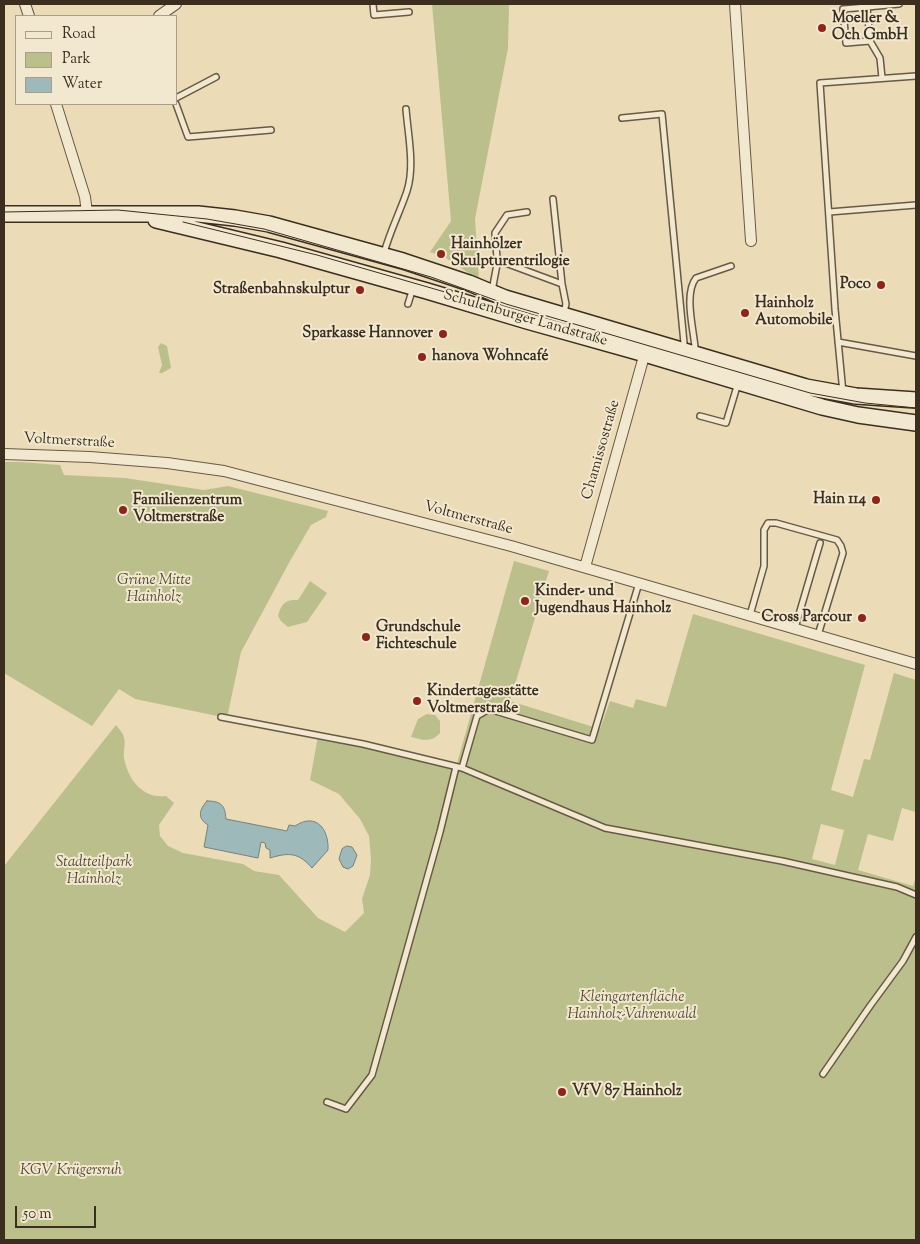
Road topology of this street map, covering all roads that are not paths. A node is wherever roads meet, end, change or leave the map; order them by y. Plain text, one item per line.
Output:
1 (176, 4) edge
2 (373, 4) edge
3 (735, 4) edge
4 (899, 4) edge
5 (867, 7) junction
6 (409, 12) dead end
7 (160, 15) edge
8 (870, 41) junction
9 (916, 76) edge
10 (216, 77) dead end
11 (882, 78) junction
12 (178, 97) edge
13 (56, 105) edge
14 (176, 105) edge
15 (406, 109) dead end
16 (622, 118) dead end
17 (271, 130) dead end
18 (553, 199) dead end
19 (916, 206) edge
20 (528, 212) dead end
21 (87, 213) junction
22 (4, 214) edge
23 (133, 214) junction
24 (830, 215) junction
25 (751, 241) dead end
26 (383, 256) junction
27 (498, 259) junction
28 (731, 266) dead end
29 (562, 284) junction
30 (413, 287) junction
31 (492, 294) junction
32 (408, 304) dead end
33 (562, 315) junction
34 (838, 342) junction
35 (647, 347) junction
36 (916, 356) edge
37 (687, 357) junction
38 (740, 375) junction
39 (843, 393) junction
40 (916, 400) edge
41 (700, 416) dead end
42 (916, 423) edge
43 (4, 454) edge
44 (820, 543) dead end
45 (585, 567) junction
46 (640, 583) junction
47 (750, 615) junction
48 (794, 628) junction
49 (818, 635) junction
50 (916, 664) edge
51 (221, 717) dead end
52 (456, 767) junction
53 (462, 768) junction
54 (916, 895) edge
55 (916, 937) edge
56 (824, 1074) dead end
57 (327, 1102) dead end

1 - 7 street
2 - 6 lane
3 - 25 street
4 - 5 lane
5 - 8 lane
5 - 8 lane
8 - 11 lane
9 - 11 lane
10 - 12 lane
11 - 24 lane
13 - 21 street
14 - 17 lane
15 - 26 lane
16 - 37 lane
18 - 29 lane
19 - 24 lane
20 - 27 lane
21 - 22 main road, Schulenburger Landstraße
21 - 23 main road, Schulenburger Landstraße
23 - 26 main road, Schulenburger Landstraße
23 - 30 main road, Schulenburger Landstraße
24 - 34 lane
26 - 31 main road, Schulenburger Landstraße
27 - 29 lane
27 - 31 lane
28 - 37 lane
29 - 33 lane
30 - 32 lane
30 - 35 main road, Schulenburger Landstraße
31 - 33 main road, Schulenburger Landstraße
33 - 35 main road, Schulenburger Landstraße
34 - 36 lane
34 - 39 lane
35 - 37 main road, Schulenburger Landstraße
35 - 45 street, Chamissostraße
37 - 38 main road, Schulenburger Landstraße
38 - 39 main road, Schulenburger Landstraße
38 - 41 lane
38 - 42 main road, Schulenburger Landstraße
39 - 40 main road, Schulenburger Landstraße
43 - 45 street, Voltmerstraße
44 - 48 lane
45 - 46 street, Voltmerstraße
46 - 47 street, Voltmerstraße
46 - 53 lane
47 - 48 street, Voltmerstraße
47 - 49 lane
48 - 49 street, Voltmerstraße
49 - 50 street, Voltmerstraße
51 - 52 lane
52 - 53 lane
52 - 57 lane
53 - 54 lane
55 - 56 lane

